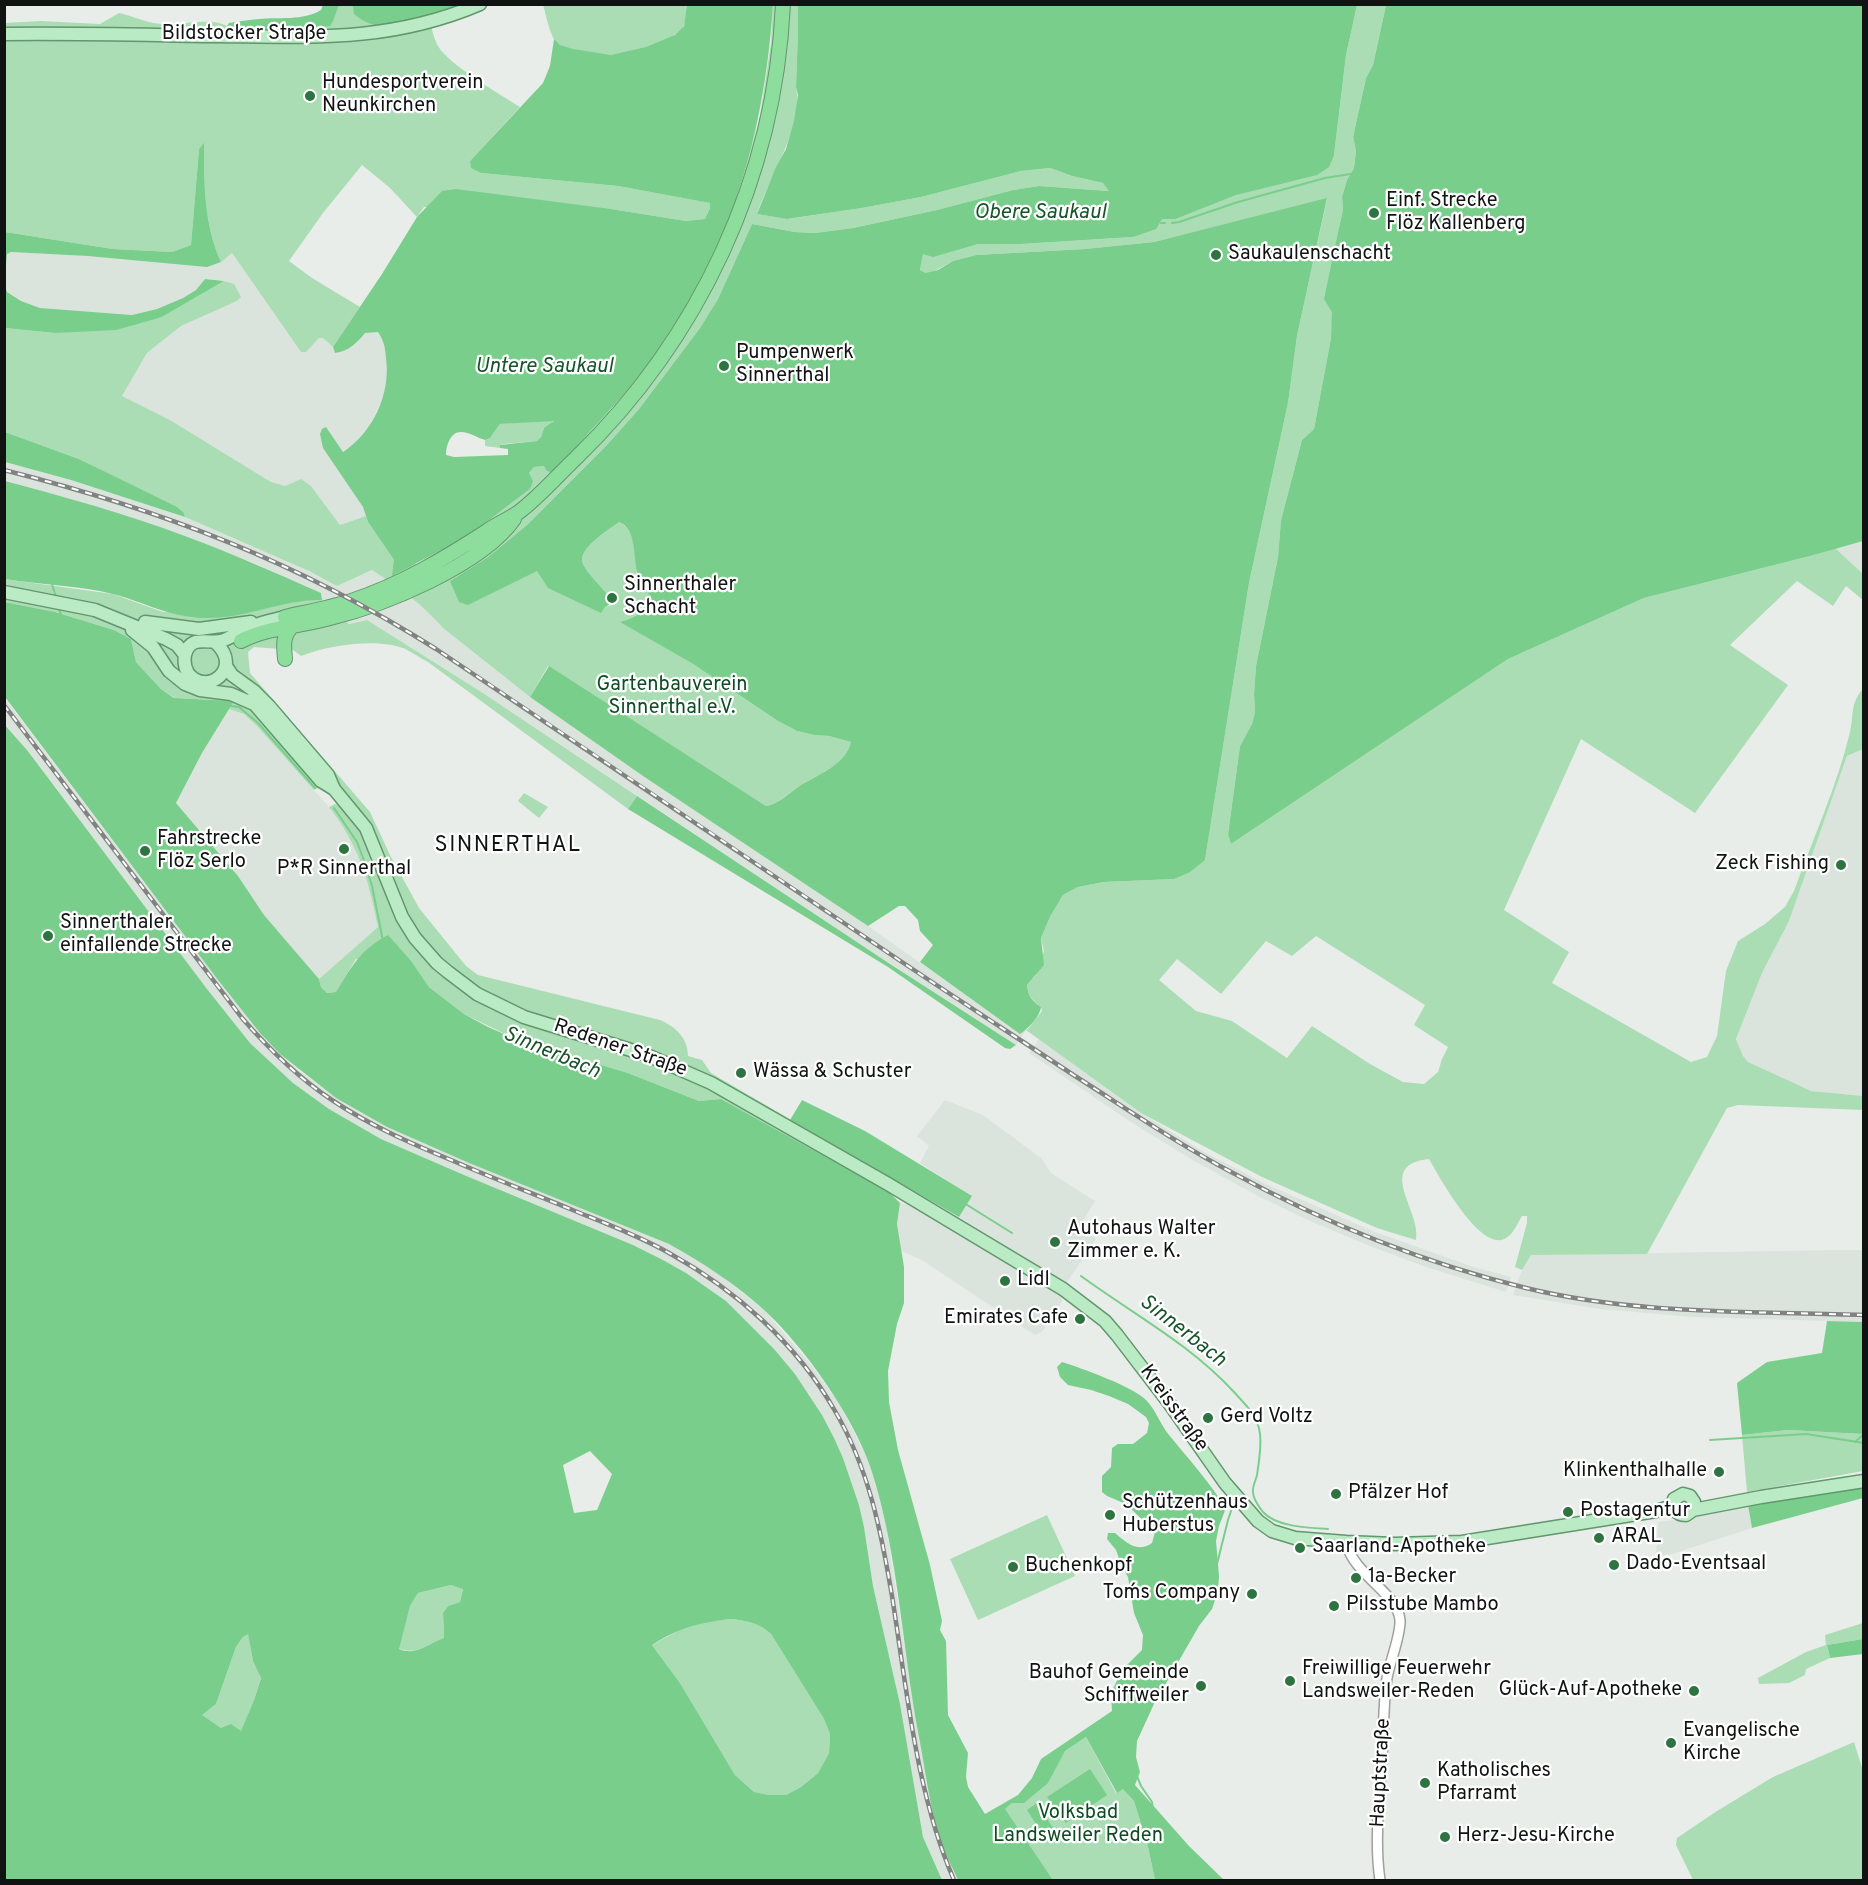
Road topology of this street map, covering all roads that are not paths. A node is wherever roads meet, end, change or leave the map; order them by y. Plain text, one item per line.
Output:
1 (480, 4) edge
2 (783, 4) edge
3 (4, 34) edge
4 (4, 592) edge
5 (95, 610) junction
6 (110, 617) junction
7 (145, 622) junction
8 (288, 622) junction
9 (271, 630) junction
10 (241, 641) junction
11 (283, 642) junction
12 (216, 643) junction
13 (193, 644) junction
14 (185, 654) junction
15 (285, 659) dead end
16 (224, 667) junction
17 (254, 691) junction
18 (256, 705) junction
19 (334, 789) junction
20 (888, 1184) joint
21 (1863, 1480) edge
22 (1694, 1506) junction
23 (1675, 1510) junction
24 (1346, 1542) junction
25 (1380, 1881) edge

1 - 3 main road, Bildstocker Straße
2 - 8 highway
4 - 5 main road
5 - 6 main road
5 - 7 main road
6 - 14 main road
6 - 18 main road
7 - 8 main road
7 - 13 main road
8 - 9 highway
8 - 11 highway
8 - 12 main road
9 - 10 highway
9 - 11 highway
10 - 16 main road
10 - 17 main road
11 - 15 highway
12 - 13 main road
12 - 16 main road
13 - 14 main road
14 - 16 main road
16 - 17 main road, Redener Straße
16 - 18 main road, Redener Straße
17 - 19 main road, Redener Straße
18 - 19 main road, Redener Straße
19 - 20 main road, Redener Straße
20 - 24 main road, Kreisstraße
21 - 22 main road, Kreisstraße
22 - 23 main road, Kreisstraße
22 - 23 main road, Kreisstraße
23 - 24 main road, Kreisstraße
24 - 25 street, Hauptstraße

